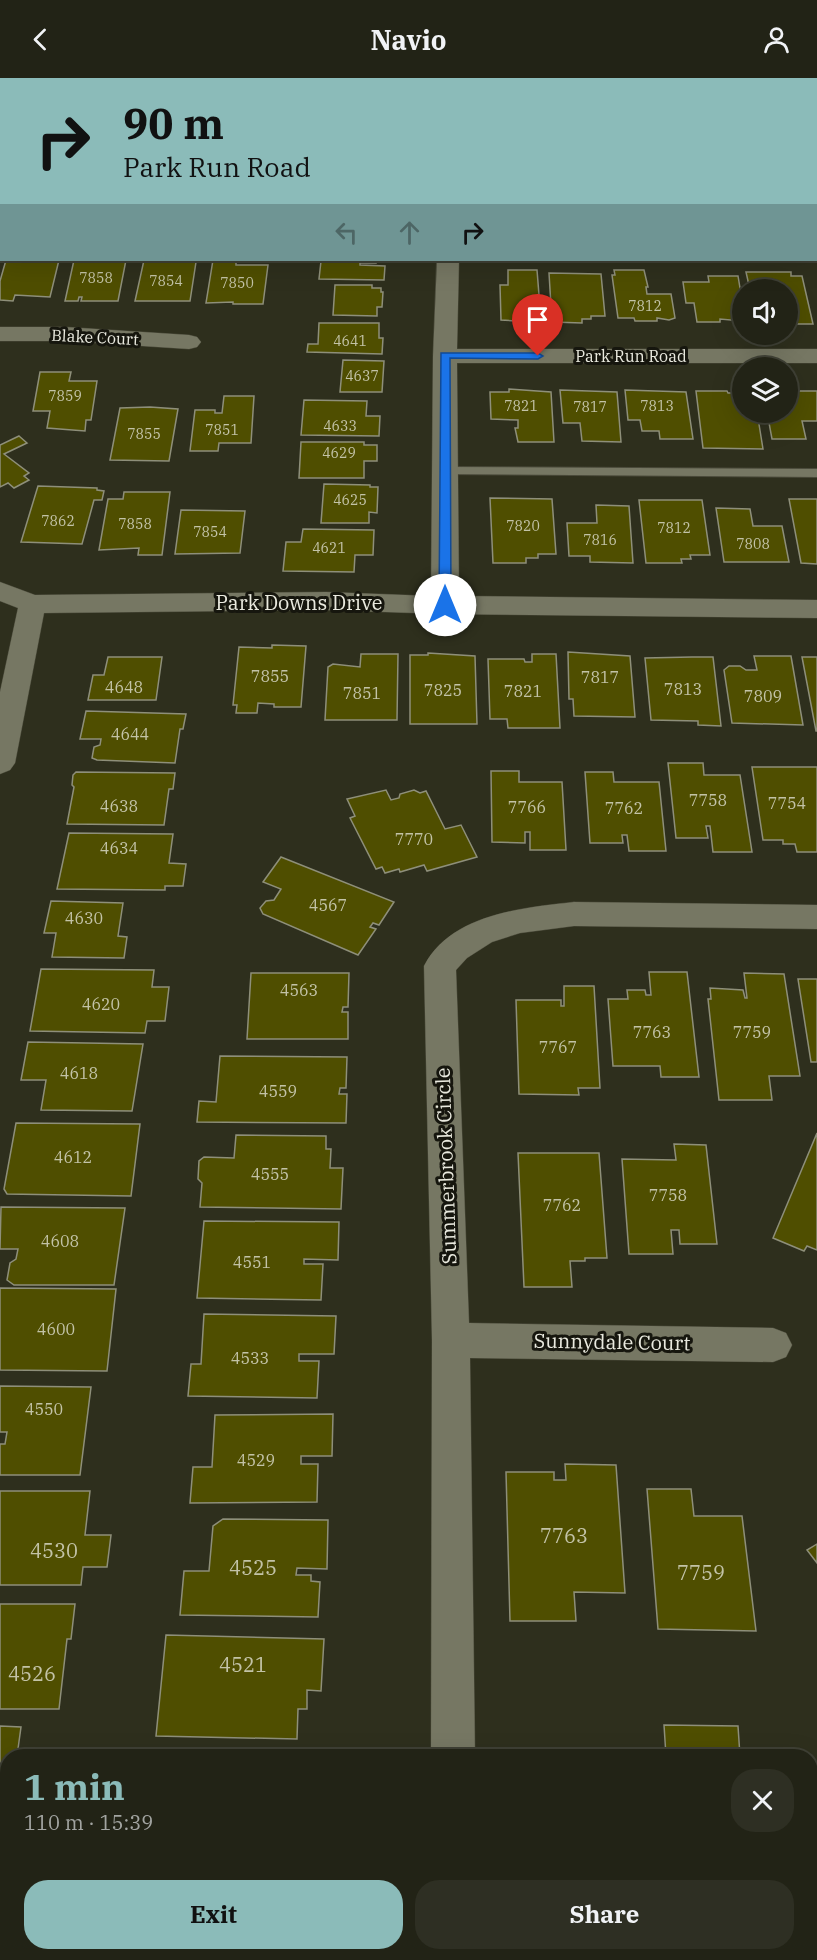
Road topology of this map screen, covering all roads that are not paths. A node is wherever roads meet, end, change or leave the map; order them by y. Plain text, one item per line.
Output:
1 (448, 261) edge
2 (0, 334) edge
3 (189, 342) dead end
4 (445, 356) junction
5 (817, 356) edge
6 (445, 471) junction
7 (817, 473) edge
8 (0, 591) edge
9 (32, 604) junction
10 (445, 605) junction
11 (817, 609) edge
12 (0, 763) edge
13 (817, 917) edge
14 (451, 1340) junction
15 (773, 1345) dead end
16 (453, 1749) edge

1 - 4 street
2 - 3 street, Blake Court
4 - 5 street, Park Run Road
4 - 6 street
6 - 7 lane
6 - 10 street
8 - 9 street, Park Downs Drive
9 - 10 street, Park Downs Drive
9 - 12 street
10 - 11 street, Park Downs Drive
13 - 14 street, Summerbrook Circle
14 - 15 street, Sunnydale Court
14 - 16 street, Summerbrook Circle

